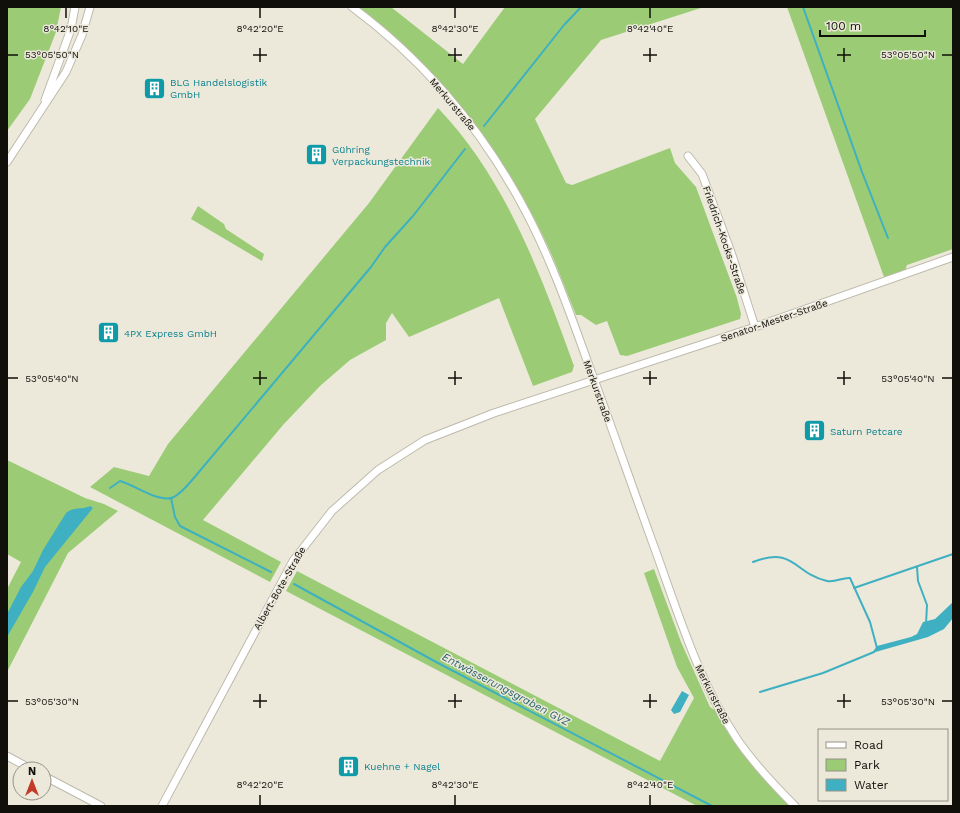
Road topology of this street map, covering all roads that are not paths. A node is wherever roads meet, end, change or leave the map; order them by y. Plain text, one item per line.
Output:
1 (75, 7) edge
2 (90, 7) edge
3 (352, 7) edge
4 (42, 107) junction
5 (688, 156) dead end
6 (7, 162) edge
7 (953, 257) edge
8 (755, 327) junction
9 (595, 380) junction
10 (7, 756) edge
11 (16, 761) edge
12 (52, 780) edge
13 (101, 806) edge
14 (162, 806) edge
15 (795, 806) edge

1 - 4 street
2 - 4 street
3 - 9 street, Merkurstraße
4 - 6 street
5 - 8 street, Friedrich-Kocks-Straße
7 - 8 street, Senator-Mester-Straße
8 - 9 street, Senator-Mester-Straße
9 - 14 street, Albert-Bote-Straße
9 - 15 street, Merkurstraße
10 - 11 street
12 - 13 street

